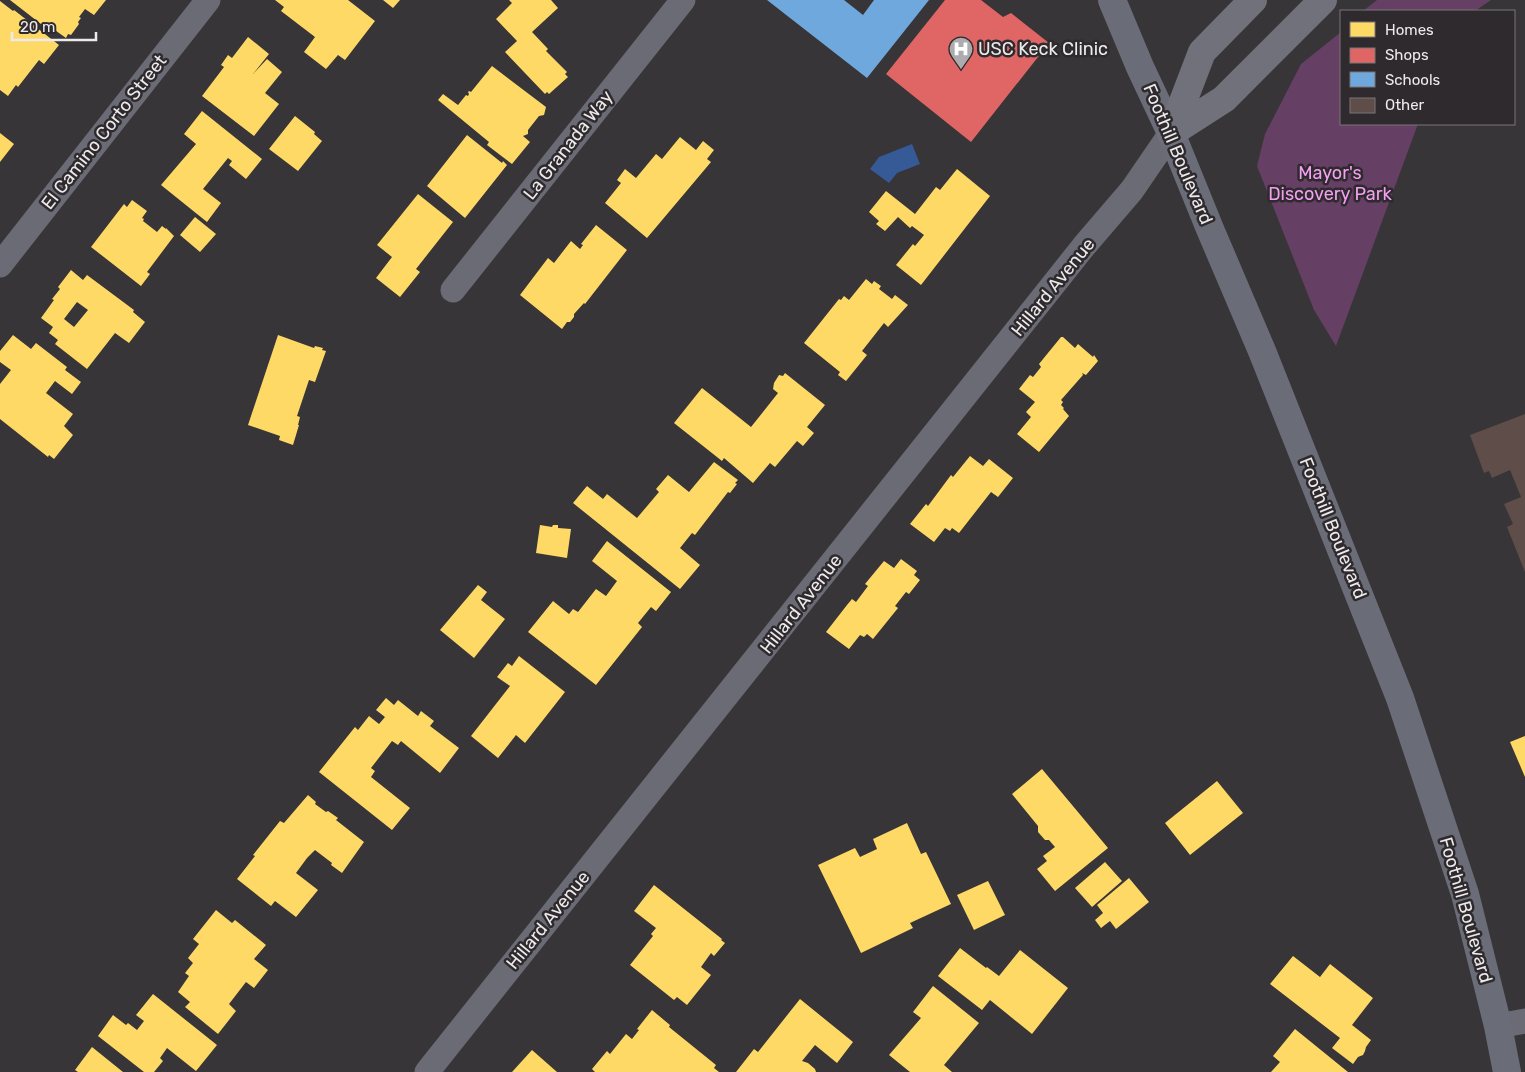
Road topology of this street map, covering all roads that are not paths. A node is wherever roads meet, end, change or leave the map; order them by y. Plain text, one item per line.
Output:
1 (208, 0) edge
2 (683, 0) edge
3 (1112, 0) edge
4 (1253, 0) edge
5 (1324, 0) edge
6 (1171, 133) junction
7 (0, 265) edge
8 (453, 290) dead end
9 (1525, 1020) edge
10 (1498, 1026) junction
11 (427, 1072) edge
12 (1507, 1072) edge

1 - 7 street, El Camino Corto Street
2 - 8 street, La Granada Way
3 - 6 main road, Foothill Boulevard
4 - 6 highway, Hillard Avenue
5 - 6 highway, Hillard Avenue
6 - 10 main road, Foothill Boulevard
6 - 11 street, Hillard Avenue
9 - 10 street
10 - 12 main road, Foothill Boulevard

